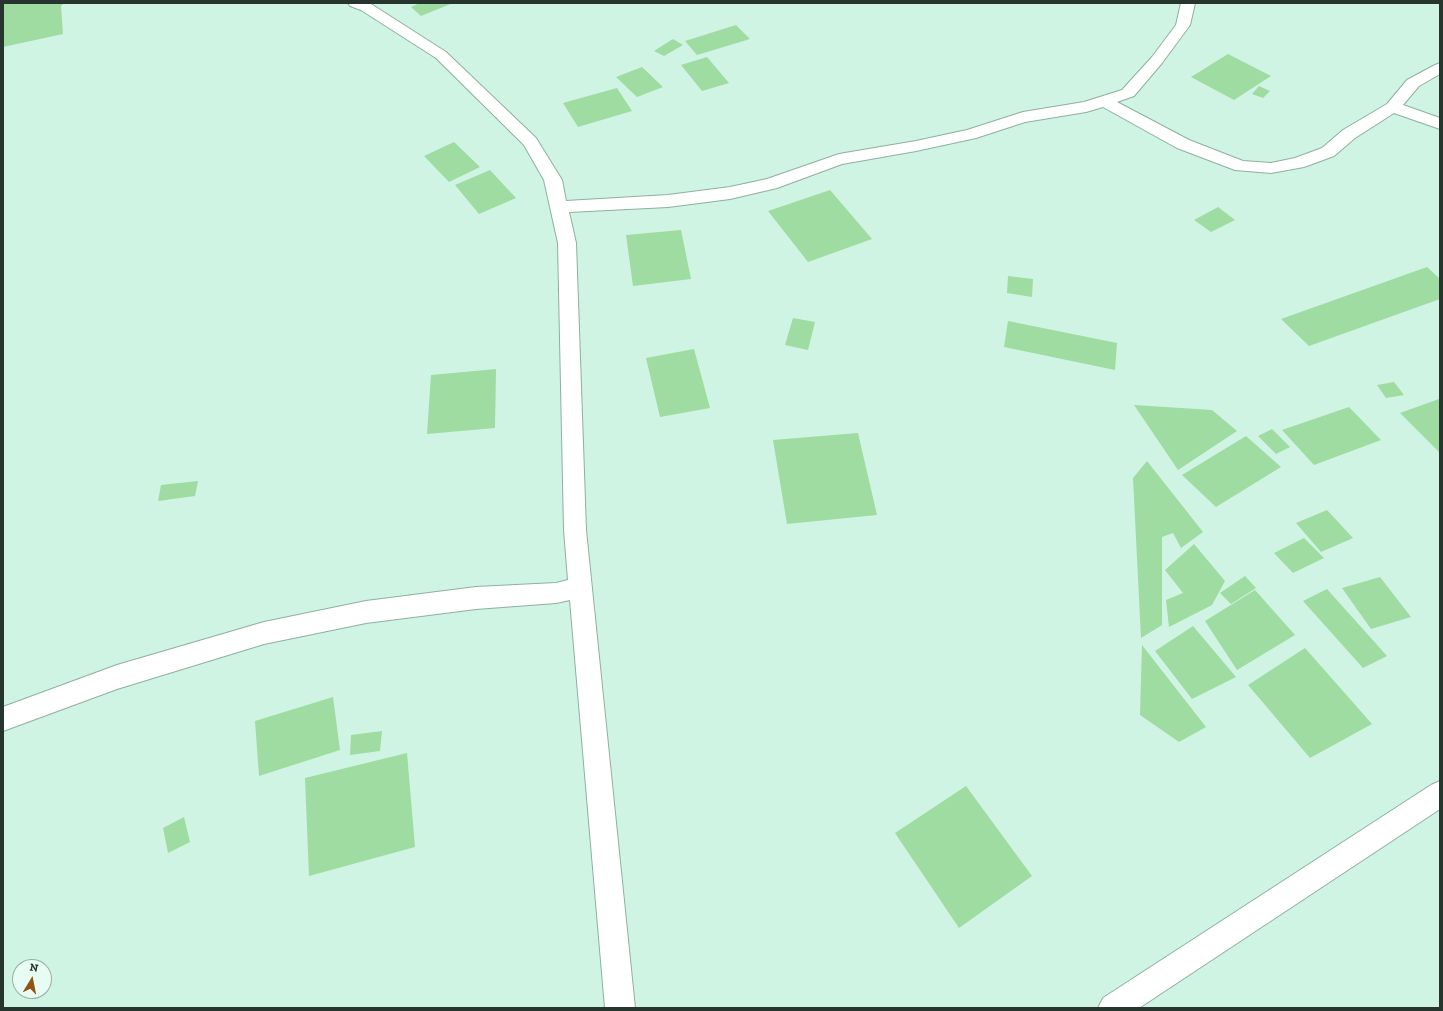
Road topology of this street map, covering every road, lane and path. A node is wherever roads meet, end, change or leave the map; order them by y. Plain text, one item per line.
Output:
1 (355, 3) edge
2 (1188, 3) edge
3 (1440, 68) edge
4 (1104, 101) junction
5 (1394, 107) junction
6 (1440, 124) edge
7 (559, 207) junction
8 (580, 587) junction
9 (3, 719) edge
10 (1440, 794) edge
11 (620, 1008) edge
12 (1112, 1008) edge

1 - 7 street
2 - 4 street
3 - 5 street
4 - 5 street
4 - 7 street
5 - 6 street
7 - 8 street
8 - 9 street
8 - 11 street
10 - 12 street

